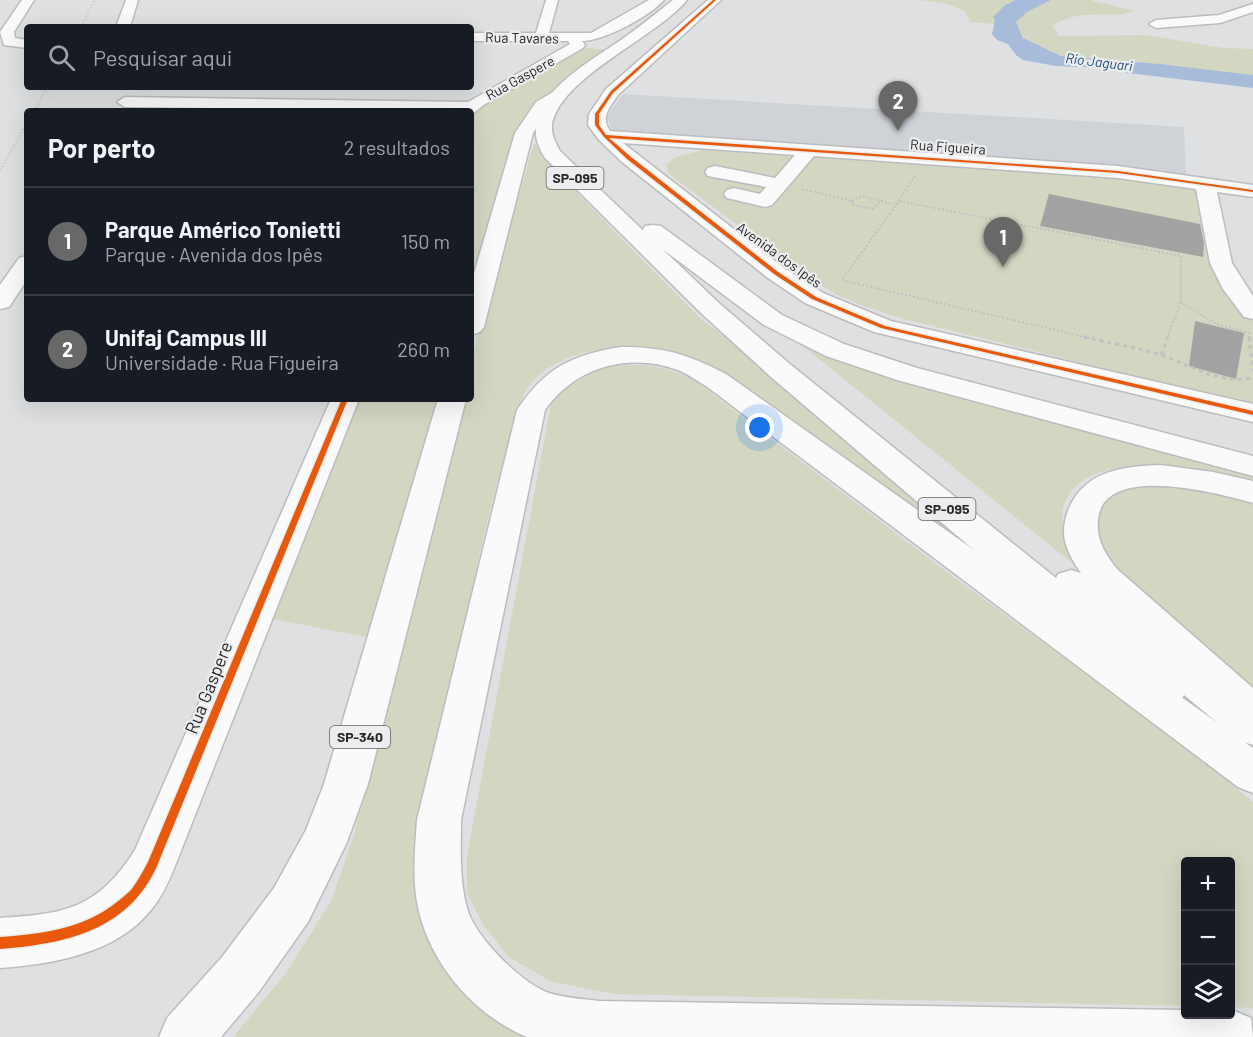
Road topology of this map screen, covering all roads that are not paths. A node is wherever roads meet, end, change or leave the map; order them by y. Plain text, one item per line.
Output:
1 (28, 0) edge
2 (132, 0) edge
3 (552, 0) edge
4 (658, 0) edge
5 (681, 0) edge
6 (694, 0) edge
7 (716, 0) edge
8 (17, 6) edge
9 (1253, 8) edge
10 (2, 15) edge
11 (124, 24) edge
12 (1156, 24) dead end
13 (474, 37) edge
14 (541, 38) junction
15 (573, 38) junction
16 (14, 47) edge
17 (560, 93) junction
18 (124, 102) edge
19 (215, 108) edge
20 (421, 108) edge
21 (471, 108) edge
22 (605, 136) junction
23 (708, 143) junction
24 (809, 151) junction
25 (744, 162) dead end
26 (714, 172) dead end
27 (648, 173) junction
28 (784, 179) junction
29 (1205, 184) junction
30 (1253, 191) edge
31 (734, 195) dead end
32 (765, 201) junction
33 (750, 216) dead end
34 (653, 231) junction
35 (24, 267) edge
36 (0, 302) edge
37 (1253, 312) edge
38 (474, 316) edge
39 (344, 402) edge
40 (451, 402) edge
41 (1253, 413) edge
42 (1253, 466) edge
43 (1253, 492) edge
44 (1253, 713) edge
45 (1253, 727) edge
46 (1253, 762) edge
47 (1253, 773) edge
48 (0, 943) edge
49 (186, 1037) edge
50 (1232, 1037) edge

1 - 8 main road
2 - 11 main road
3 - 14 main road
4 - 15 main road
5 - 17 main road, SP-095
6 - 34 main road, SP-095
7 - 22 main road
8 - 10 main road
8 - 16 main road
9 - 12 main road
13 - 14 main road, Rua Tavares
14 - 15 main road, Rua Tavares
15 - 21 main road, Rua Gaspere
17 - 38 main road
17 - 46 main road, SP-095
18 - 19 main road
18 - 20 main road
22 - 23 main road, Rua Figueira
22 - 27 main road, Avenida dos Ipês
23 - 24 main road, Rua Figueira
23 - 27 main road
24 - 28 main road
24 - 29 main road, Rua Figueira
25 - 28 main road
26 - 28 main road
27 - 41 main road, Avenida dos Ipês
28 - 32 main road
29 - 30 main road, Rua Figueira
29 - 37 main road
31 - 32 main road
32 - 33 main road
34 - 42 main road
34 - 45 main road, SP-095
35 - 36 main road
39 - 48 main road, Rua Gaspere
40 - 49 main road, SP-340
43 - 44 main road
47 - 50 main road

